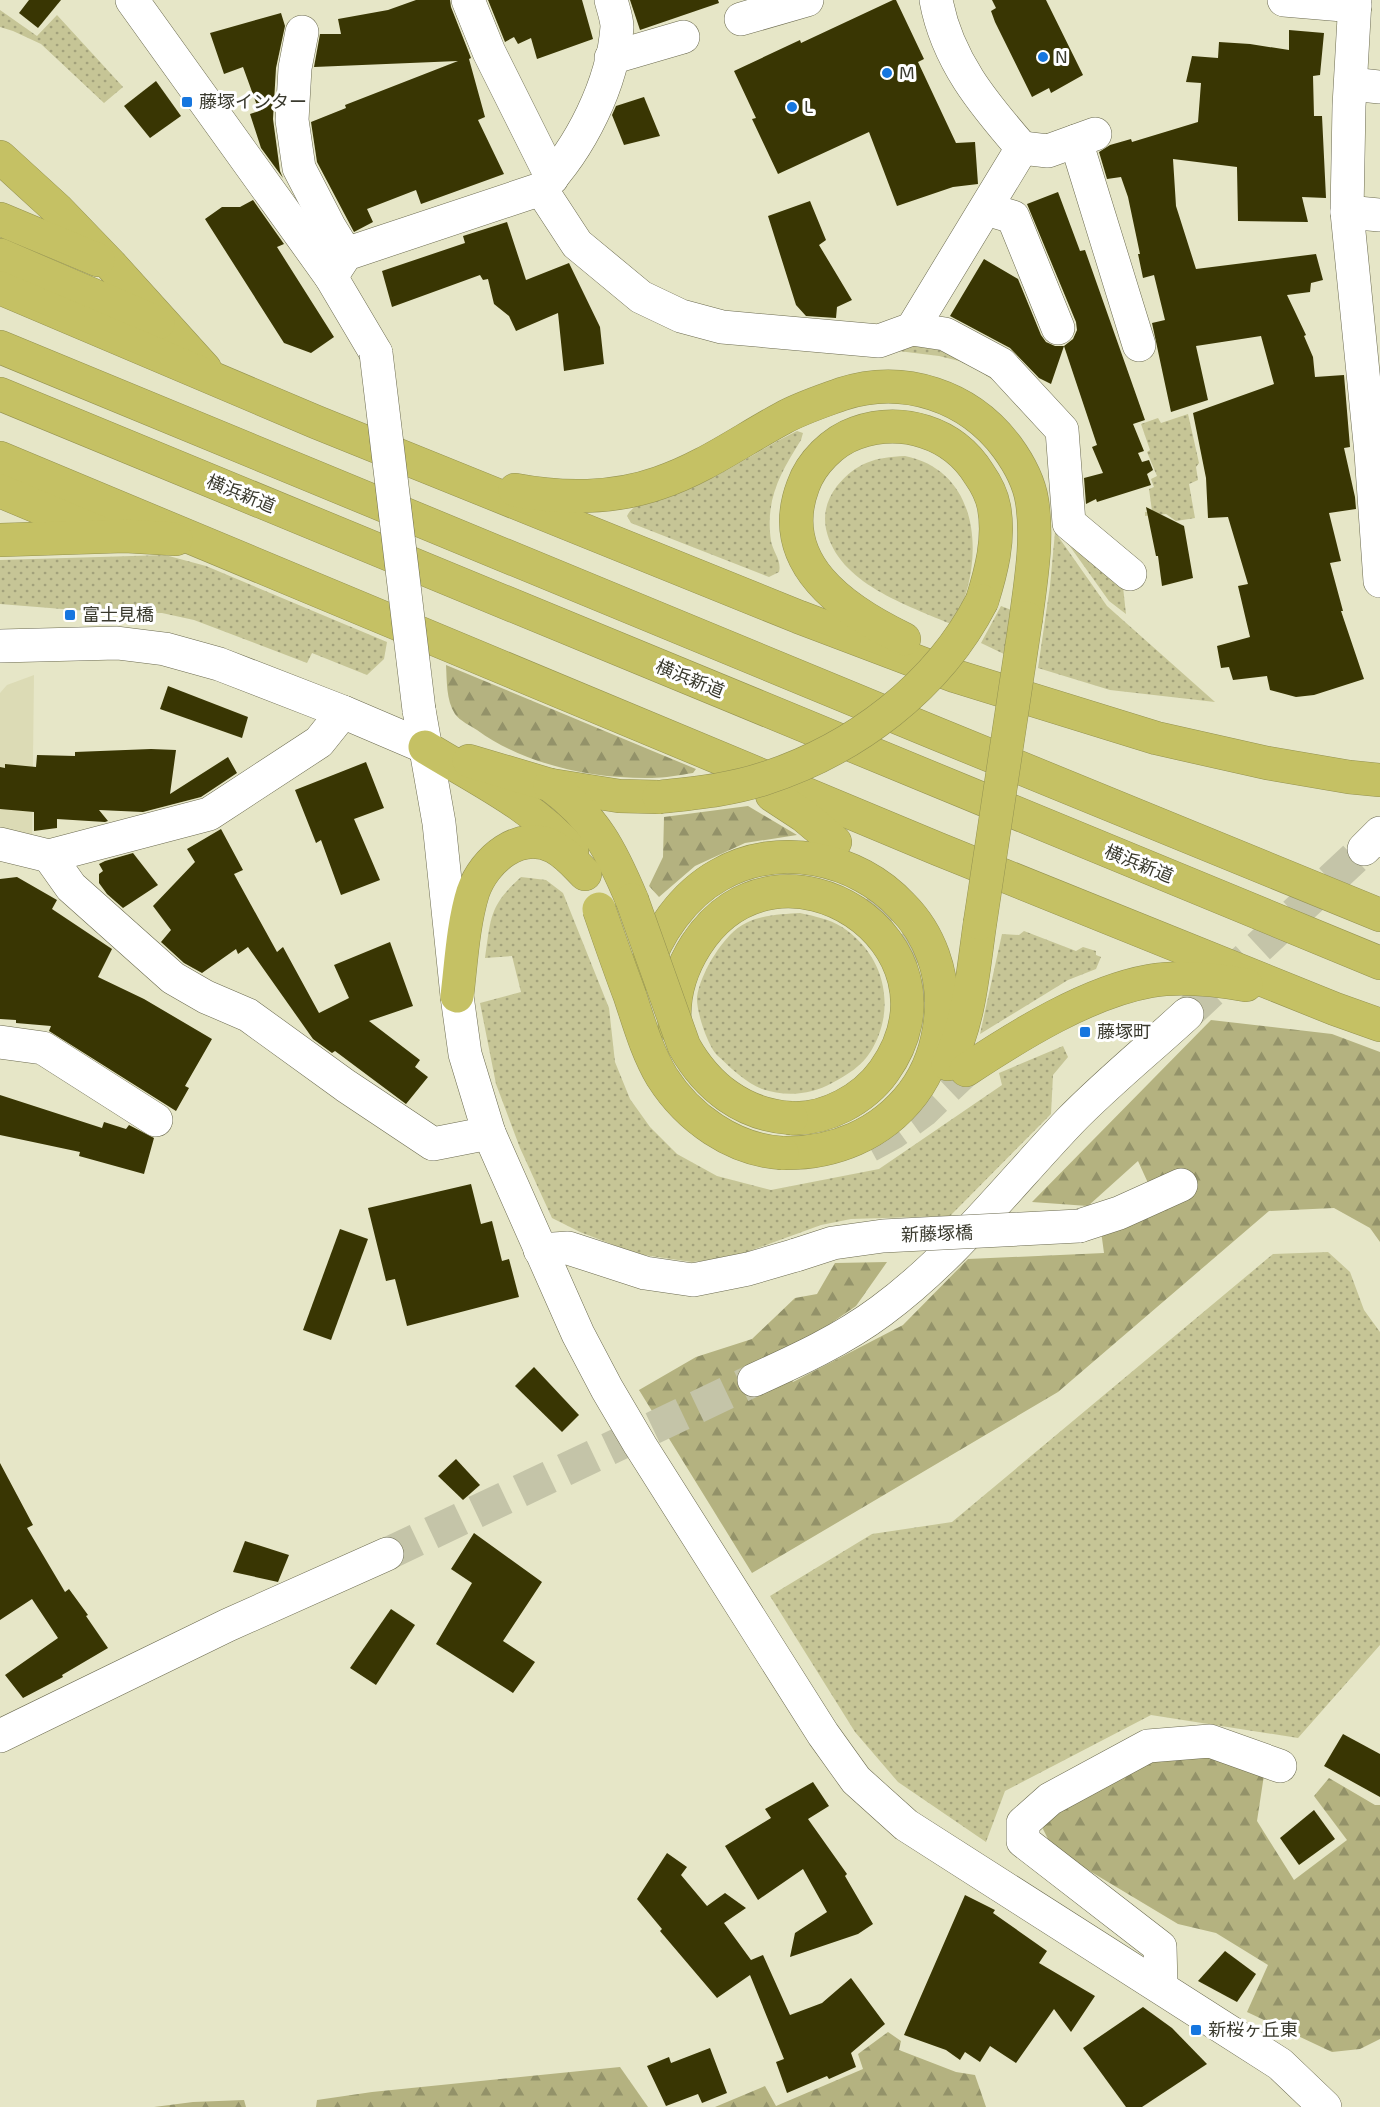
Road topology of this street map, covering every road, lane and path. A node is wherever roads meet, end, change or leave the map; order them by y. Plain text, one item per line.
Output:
1 (132, 0) edge
2 (468, 0) edge
3 (611, 0) edge
4 (807, 0) edge
5 (936, 0) edge
6 (1284, 0) edge
7 (1355, 3) edge
8 (741, 19) dead end
9 (302, 32) dead end
10 (683, 37) dead end
11 (611, 58) junction
12 (1365, 85) edge
13 (1022, 148) junction
14 (0, 157) edge
15 (547, 184) junction
16 (0, 185) edge
17 (986, 209) junction
18 (58, 210) junction
19 (1347, 212) junction
20 (1380, 215) edge
21 (0, 219) edge
22 (0, 255) edge
23 (111, 265) junction
24 (339, 265) junction
25 (0, 288) edge
26 (166, 327) junction
27 (1058, 328) dead end
28 (912, 329) junction
29 (1139, 345) dead end
30 (0, 347) edge
31 (212, 377) junction
32 (0, 394) edge
33 (0, 458) edge
34 (446, 474) junction
35 (0, 491) edge
36 (1377, 517) edge
37 (0, 526) edge
38 (108, 536) junction
39 (15, 540) edge
40 (204, 541) junction
41 (1130, 574) dead end
42 (1380, 580) edge
43 (0, 646) edge
44 (544, 684) junction
45 (1027, 700) junction
46 (343, 712) junction
47 (424, 747) junction
48 (1364, 779) edge
49 (550, 785) junction
50 (835, 842) dead end
51 (0, 844) edge
52 (49, 856) junction
53 (585, 874) junction
54 (1380, 915) edge
55 (1380, 963) edge
56 (457, 996) junction
57 (1335, 1009) junction
58 (1187, 1014) tunnel mouth
59 (1380, 1025) edge
60 (0, 1042) edge
61 (966, 1070) tunnel mouth
62 (156, 1120) dead end
63 (489, 1133) junction
64 (785, 1140) junction
65 (840, 1146) junction
66 (1180, 1185) dead end
67 (540, 1250) junction
68 (754, 1380) tunnel mouth
69 (387, 1554) tunnel mouth
70 (0, 1736) edge
71 (1280, 1766) dead end
72 (1161, 1986) junction
73 (1325, 2107) edge

1 - 24 street
2 - 15 street
3 - 11 street
4 - 8 street
5 - 13 street
6 - 7 street
7 - 12 street
9 - 24 street
10 - 11 street
11 - 15 street
12 - 19 street
13 - 17 street
13 - 29 street
14 - 18 highway
15 - 24 street
15 - 28 street
16 - 18 highway
17 - 27 street
17 - 28 street
18 - 23 highway
19 - 20 street
19 - 36 street
21 - 23 highway
22 - 26 highway
23 - 26 highway
24 - 47 street, bridge
25 - 31 highway
26 - 31 highway
28 - 41 street
30 - 54 highway
31 - 34 highway
32 - 55 highway, 横浜新道
33 - 40 highway
34 - 45 highway
34 - 65 highway, bridge
35 - 38 highway
36 - 42 street
37 - 39 highway
38 - 39 highway
38 - 40 highway
40 - 44 highway
43 - 46 street
44 - 50 highway
44 - 57 highway
45 - 48 highway
45 - 49 highway, bridge
46 - 47 street
46 - 52 street
47 - 49 highway
47 - 53 highway
47 - 56 street
49 - 64 highway, bridge
51 - 52 street
52 - 63 street
53 - 56 highway
53 - 64 highway, bridge
56 - 63 street
57 - 59 highway
57 - 61 highway
58 - 68 street
60 - 62 street
63 - 67 street
64 - 64 highway
64 - 65 highway
64 - 65 highway
66 - 67 street, 新藤塚橋, bridge
67 - 72 street
69 - 70 street
71 - 72 street
72 - 73 street

